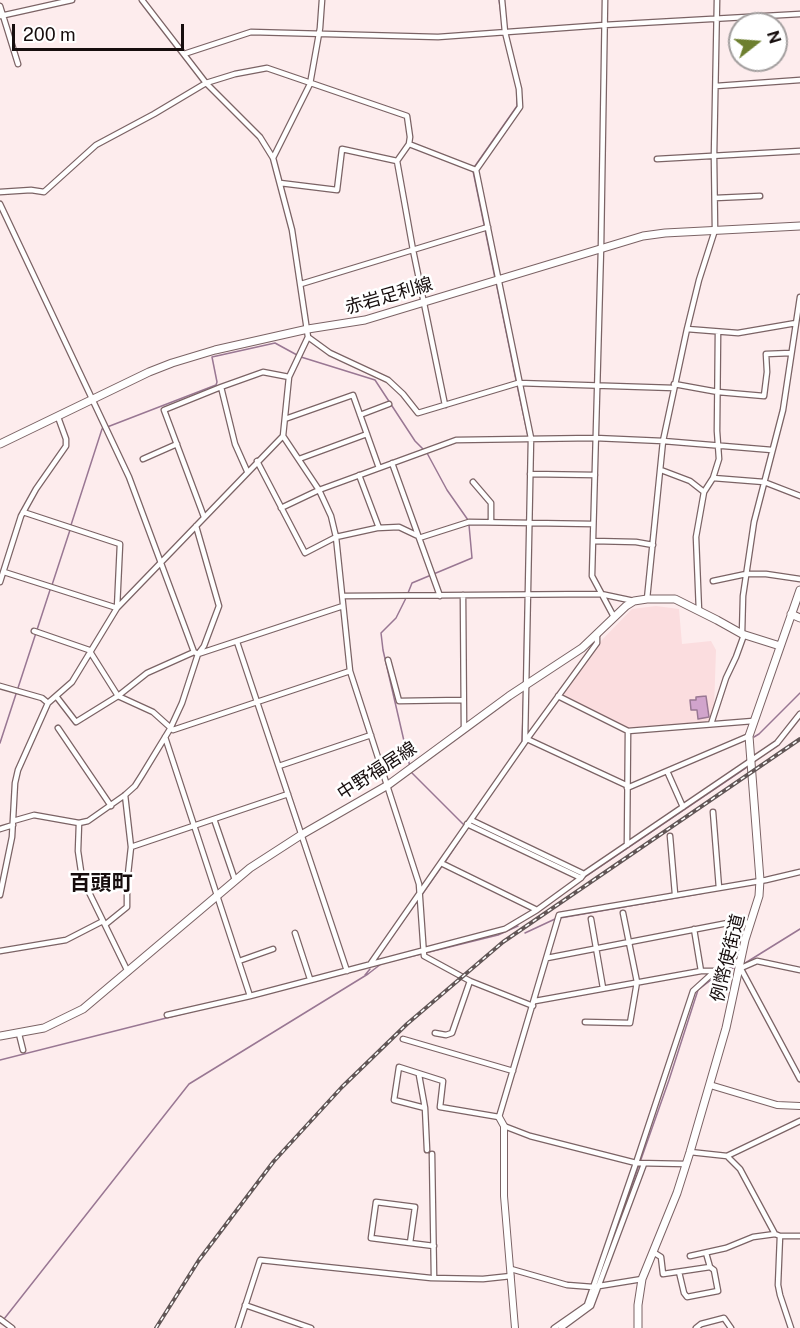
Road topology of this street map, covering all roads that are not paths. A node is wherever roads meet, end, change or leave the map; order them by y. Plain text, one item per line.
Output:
1 (72, 0) edge
2 (142, 0) edge
3 (322, 0) edge
4 (502, 0) edge
5 (605, 0) edge
6 (717, 0) edge
7 (0, 6) edge
8 (800, 14) edge
9 (1, 15) edge
10 (717, 19) junction
11 (604, 25) junction
12 (505, 32) junction
13 (319, 34) junction
14 (184, 54) junction
15 (18, 64) dead end
16 (800, 80) edge
17 (206, 83) junction
18 (310, 84) junction
19 (716, 86) junction
20 (409, 144) junction
21 (800, 151) edge
22 (714, 156) junction
23 (273, 158) junction
24 (657, 159) dead end
25 (397, 161) junction
26 (476, 170) junction
27 (280, 183) junction
28 (0, 192) edge
29 (760, 196) dead end
30 (715, 198) junction
31 (0, 204) edge
32 (800, 226) edge
33 (488, 227) junction
34 (715, 230) junction
35 (601, 248) junction
36 (413, 250) junction
37 (498, 280) junction
38 (301, 284) junction
39 (800, 297) edge
40 (424, 302) junction
41 (796, 323) junction
42 (687, 329) junction
43 (718, 332) junction
44 (308, 333) junction
45 (797, 334) edge
46 (791, 353) junction
47 (289, 377) junction
48 (518, 383) junction
49 (597, 385) junction
50 (674, 386) junction
51 (221, 387) junction
52 (718, 392) junction
53 (92, 401) junction
54 (389, 404) dead end
55 (446, 405) junction
56 (360, 415) junction
57 (58, 417) junction
58 (285, 419) junction
59 (367, 435) junction
60 (283, 436) junction
61 (531, 438) junction
62 (596, 438) junction
63 (663, 441) junction
64 (0, 444) edge
65 (177, 444) junction
66 (717, 446) junction
67 (772, 450) junction
68 (143, 459) dead end
69 (299, 459) junction
70 (257, 461) junction
71 (392, 463) junction
72 (379, 468) junction
73 (661, 470) junction
74 (247, 471) junction
75 (530, 474) junction
76 (359, 475) junction
77 (595, 475) junction
78 (713, 478) junction
79 (473, 482) dead end
80 (764, 482) junction
81 (320, 490) junction
82 (704, 492) junction
83 (800, 496) edge
84 (281, 508) junction
85 (23, 512) junction
86 (204, 517) junction
87 (491, 522) junction
88 (529, 523) junction
89 (593, 524) junction
90 (196, 526) junction
91 (379, 528) junction
92 (336, 537) junction
93 (418, 537) junction
94 (593, 541) junction
95 (653, 544) junction
96 (160, 563) junction
97 (4, 572) junction
98 (746, 574) junction
99 (800, 579) edge
100 (713, 581) dead end
101 (0, 582) edge
102 (800, 590) edge
103 (601, 594) junction
104 (463, 595) junction
105 (527, 595) junction
106 (343, 596) junction
107 (440, 596) junction
108 (647, 598) junction
109 (634, 601) junction
110 (343, 606) junction
111 (117, 608) junction
112 (699, 611) junction
113 (791, 614) junction
114 (615, 617) junction
115 (800, 618) edge
116 (36, 632) dead end
117 (597, 635) junction
118 (743, 635) junction
119 (237, 642) junction
120 (780, 646) junction
121 (91, 652) junction
122 (196, 653) junction
123 (388, 660) dead end
124 (350, 671) junction
125 (526, 684) junction
126 (0, 686) edge
127 (56, 696) junction
128 (118, 696) junction
129 (558, 696) junction
130 (464, 700) junction
131 (256, 701) junction
132 (48, 703) junction
133 (800, 714) edge
134 (753, 721) junction
135 (711, 724) junction
136 (58, 728) dead end
137 (170, 729) junction
138 (464, 729) junction
139 (628, 731) junction
140 (371, 735) junction
141 (749, 736) junction
142 (165, 737) junction
143 (526, 740) junction
144 (751, 760) junction
145 (279, 766) junction
146 (667, 771) junction
147 (388, 785) junction
148 (627, 786) junction
149 (288, 794) junction
150 (125, 795) junction
151 (111, 806) junction
152 (682, 807) junction
153 (713, 812) dead end
154 (214, 819) junction
155 (469, 822) junction
156 (13, 823) junction
157 (79, 823) junction
158 (195, 826) junction
159 (0, 829) edge
160 (302, 835) junction
161 (670, 836) dead end
162 (627, 845) junction
163 (131, 847) junction
164 (441, 863) junction
165 (800, 872) edge
166 (583, 876) junction
167 (235, 880) junction
168 (760, 880) junction
169 (719, 888) junction
170 (420, 892) junction
171 (675, 894) junction
172 (0, 895) edge
173 (218, 895) junction
174 (537, 910) junction
175 (623, 913) dead end
176 (591, 919) dead end
177 (105, 922) junction
178 (750, 923) junction
179 (694, 929) junction
180 (295, 933) dead end
181 (629, 941) junction
182 (596, 948) junction
183 (273, 949) dead end
184 (0, 951) edge
185 (422, 951) junction
186 (547, 958) junction
187 (239, 961) junction
188 (370, 964) junction
189 (741, 964) junction
190 (347, 970) junction
191 (701, 970) junction
192 (715, 970) junction
193 (800, 970) edge
194 (129, 972) junction
195 (310, 979) junction
196 (470, 981) junction
197 (637, 982) junction
198 (603, 988) junction
199 (250, 996) junction
200 (534, 1004) junction
201 (167, 1015) dead end
202 (585, 1022) dead end
203 (435, 1033) dead end
204 (19, 1034) junction
205 (0, 1036) edge
206 (403, 1039) dead end
207 (23, 1050) dead end
208 (513, 1071) junction
209 (419, 1075) junction
210 (800, 1079) edge
211 (710, 1084) junction
212 (800, 1106) edge
213 (425, 1108) junction
214 (499, 1117) junction
215 (800, 1121) edge
216 (504, 1126) junction
217 (427, 1150) dead end
218 (690, 1152) junction
219 (432, 1154) dead end
220 (726, 1156) junction
221 (640, 1163) junction
222 (686, 1164) junction
223 (778, 1235) junction
224 (800, 1236) edge
225 (410, 1243) junction
226 (434, 1246) junction
227 (653, 1251) junction
228 (706, 1253) junction
229 (690, 1256) dead end
230 (710, 1267) junction
231 (679, 1272) junction
232 (511, 1273) junction
233 (434, 1277) junction
234 (642, 1279) junction
235 (596, 1286) junction
236 (245, 1305) junction
237 (2, 1321) edge
238 (2, 1328) edge
239 (12, 1328) edge
240 (238, 1328) edge
241 (311, 1328) edge
242 (515, 1328) edge
243 (554, 1328) edge
244 (561, 1328) edge
245 (638, 1328) edge
246 (696, 1328) edge
247 (731, 1328) edge
248 (791, 1328) edge

1 - 9 street
2 - 14 street
3 - 13 street
4 - 12 street
5 - 11 street
6 - 10 street
7 - 9 street
8 - 10 street
9 - 15 street
10 - 11 street
10 - 19 street
11 - 12 street
11 - 35 street
12 - 13 street
12 - 26 street
13 - 14 street
13 - 18 street
14 - 17 street
16 - 19 street
17 - 18 street
17 - 23 street
17 - 28 street
18 - 20 street
18 - 23 street
19 - 22 street
20 - 25 street
20 - 26 street
21 - 22 street
22 - 24 street
22 - 30 street
23 - 27 street
25 - 27 street
25 - 36 street
26 - 33 street
27 - 38 street
29 - 30 street
30 - 34 street
31 - 53 street
32 - 34 main road, 赤岩足利線
33 - 36 street
33 - 37 street
34 - 35 main road, 赤岩足利線
34 - 42 street
35 - 37 main road, 赤岩足利線
35 - 49 street
36 - 38 street
36 - 40 street
37 - 40 main road, 赤岩足利線
37 - 48 street
38 - 44 street
39 - 41 street
40 - 44 main road, 赤岩足利線
40 - 55 street
41 - 43 street
41 - 45 street
42 - 43 street
42 - 50 street
43 - 52 street
44 - 47 street
44 - 53 main road, 赤岩足利線
44 - 55 street
45 - 46 street
46 - 52 street
46 - 67 street
47 - 51 street
47 - 58 street
48 - 49 street
48 - 55 street
48 - 61 street
49 - 50 street
49 - 62 street
50 - 52 street
50 - 63 street
51 - 65 street
51 - 74 street
52 - 66 street
53 - 57 main road, 赤岩足利線
53 - 96 street
54 - 56 street
56 - 58 street
56 - 59 street
57 - 64 main road, 赤岩足利線
57 - 85 street
58 - 60 street
59 - 69 street
59 - 72 street
60 - 69 street
60 - 70 street
61 - 62 street
61 - 71 street
61 - 75 street
62 - 63 street
62 - 77 street
63 - 66 street
63 - 73 street
65 - 68 street
65 - 86 street
66 - 67 street
66 - 78 street
67 - 80 street
69 - 81 street
70 - 74 street
70 - 84 street
71 - 72 street
71 - 93 street
72 - 76 street
73 - 82 street
73 - 95 street
74 - 86 street
75 - 77 street
75 - 88 street
76 - 81 street
76 - 91 street
77 - 89 street
78 - 80 street
78 - 82 street
79 - 87 street
80 - 83 street
80 - 98 street
81 - 84 street
81 - 92 street
82 - 112 street
84 - 92 street
85 - 97 street
85 - 111 street
86 - 90 street
87 - 88 street
87 - 93 street
88 - 89 street
88 - 105 street
89 - 94 street
90 - 96 street
90 - 122 street
91 - 92 street
91 - 93 street
92 - 106 street
93 - 107 street
94 - 95 street
94 - 103 street
95 - 108 street
96 - 111 street
96 - 122 street
97 - 101 street
97 - 111 street
98 - 99 street
98 - 100 street
98 - 118 street
102 - 113 main road, 例幣使街道
103 - 105 street
103 - 109 street
103 - 114 street
104 - 105 street
104 - 107 street
104 - 130 street
105 - 125 street
106 - 107 street
106 - 110 street
108 - 109 main road, 中野福居線
108 - 112 main road, 中野福居線
109 - 114 main road, 中野福居線
110 - 119 street
110 - 124 street
111 - 121 street
112 - 118 main road, 中野福居線
113 - 115 main road
113 - 120 main road, 例幣使街道
114 - 117 main road, 中野福居線
116 - 121 street
117 - 125 main road, 中野福居線
117 - 129 street
118 - 120 main road, 中野福居線
118 - 135 street
119 - 122 street
119 - 131 street
120 - 134 main road, 例幣使街道
121 - 127 street
121 - 128 street
122 - 128 street
122 - 137 street
123 - 130 street
124 - 131 street
124 - 140 street
125 - 138 main road, 中野福居線
125 - 143 street
126 - 132 street
127 - 128 street
127 - 132 street
128 - 137 street
129 - 139 street
129 - 143 street
130 - 138 street
131 - 137 street
131 - 145 street
132 - 156 street
133 - 144 street
134 - 135 street
134 - 141 main road, 例幣使街道
135 - 139 street
136 - 151 street
137 - 142 street
138 - 147 main road, 中野福居線
139 - 148 street
140 - 145 street
140 - 147 street
141 - 144 main road, 例幣使街道
141 - 146 street
142 - 150 street
142 - 158 street
143 - 148 street
143 - 155 street
144 - 152 street
144 - 168 main road, 例幣使街道
145 - 149 street
146 - 148 street
146 - 152 street
147 - 160 main road, 中野福居線
147 - 170 street
148 - 162 street
149 - 154 street
149 - 160 street
150 - 151 street
150 - 163 street
151 - 157 street
152 - 162 street
153 - 169 street
154 - 158 street
154 - 167 street
155 - 164 street
155 - 166 street
156 - 157 street
156 - 159 street
156 - 172 street
157 - 177 street
158 - 163 street
158 - 173 street
160 - 167 main road, 中野福居線
160 - 190 street
161 - 171 street
162 - 166 street
163 - 177 street
164 - 170 street
164 - 174 street
165 - 168 street
166 - 174 street
167 - 173 main road, 中野福居線
168 - 169 street
168 - 178 main road, 例幣使街道
169 - 171 street
170 - 185 street
170 - 188 street
171 - 186 street
173 - 187 street
173 - 194 main road, 中野福居線
174 - 185 street
175 - 181 street
176 - 182 street
177 - 184 street
177 - 194 street
178 - 179 street
178 - 189 main road, 例幣使街道
179 - 181 street
179 - 191 street
180 - 195 street
181 - 182 street
181 - 197 street
182 - 186 street
182 - 198 street
183 - 187 street
185 - 188 street
185 - 196 street
186 - 200 street
187 - 199 street
188 - 190 street
189 - 192 street
189 - 193 street
189 - 210 street
189 - 211 main road, 例幣使街道
190 - 195 street
191 - 192 street
191 - 197 street
192 - 221 street
194 - 204 main road, 中野福居線
195 - 199 street
196 - 200 street
196 - 203 street
197 - 198 street
197 - 202 street
198 - 200 street
199 - 201 street
200 - 208 street
204 - 205 main road, 中野福居線
204 - 207 street
206 - 208 street
208 - 214 street
209 - 213 street
209 - 213 street
209 - 214 street
211 - 212 street
211 - 218 main road, 例幣使街道
213 - 217 street
214 - 216 street
215 - 220 street
216 - 221 street
216 - 232 street
218 - 220 street
218 - 222 main road, 例幣使街道
219 - 226 street
220 - 223 street
221 - 222 street
221 - 235 street
222 - 227 main road, 例幣使街道
223 - 224 street
223 - 228 street
223 - 248 street
225 - 225 street
225 - 226 street
226 - 233 street
227 - 231 street
227 - 234 main road, 例幣使街道
228 - 229 street
228 - 230 street
230 - 231 street
230 - 231 street
232 - 233 street
232 - 235 street
232 - 242 street
233 - 236 street
234 - 235 street
234 - 245 main road, 例幣使街道
235 - 243 street
235 - 244 street
236 - 240 street
236 - 241 street
237 - 238 street
237 - 239 street
246 - 247 street

